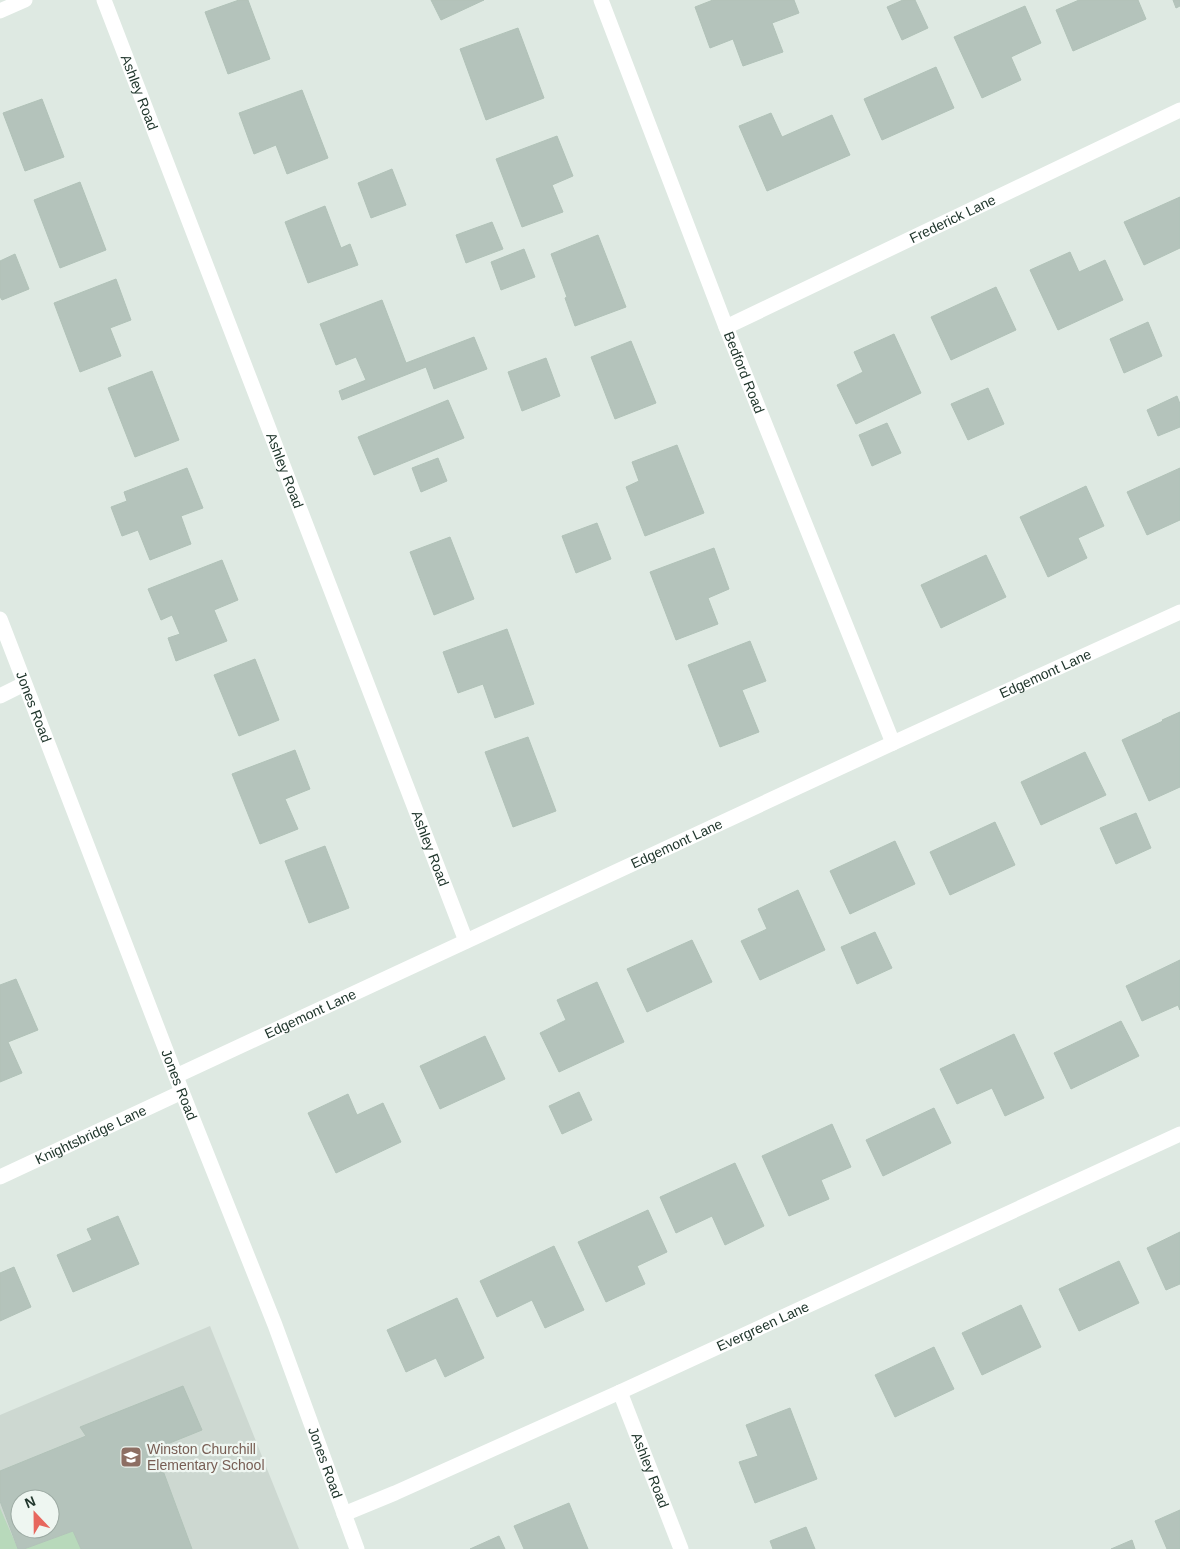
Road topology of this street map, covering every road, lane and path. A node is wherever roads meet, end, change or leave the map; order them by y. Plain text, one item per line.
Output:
1 (25, 0) edge
2 (104, 0) edge
3 (601, 0) edge
4 (0, 11) edge
5 (1180, 110) edge
6 (726, 327) junction
7 (1180, 612) edge
8 (0, 619) edge
9 (24, 684) junction
10 (0, 696) edge
11 (893, 743) junction
12 (466, 941) junction
13 (176, 1076) junction
14 (182, 1092) junction
15 (1180, 1134) edge
16 (0, 1177) edge
17 (620, 1392) junction
18 (344, 1514) junction
19 (357, 1549) edge
20 (681, 1549) edge

1 - 4 street
2 - 12 street, Ashley Road
3 - 6 street, Bedford Road
5 - 6 street, Frederick Lane
6 - 11 street, Bedford Road
7 - 11 street, Edgemont Lane
8 - 9 street, Jones Road
9 - 10 street
9 - 13 street, Jones Road
11 - 12 street, Edgemont Lane
12 - 13 street, Edgemont Lane
13 - 14 street, Jones Road
14 - 16 street, Knightsbridge Lane
14 - 18 street, Jones Road
15 - 17 street, Evergreen Lane
17 - 18 street, Evergreen Lane
17 - 20 street, Ashley Road
18 - 19 street, Jones Road

